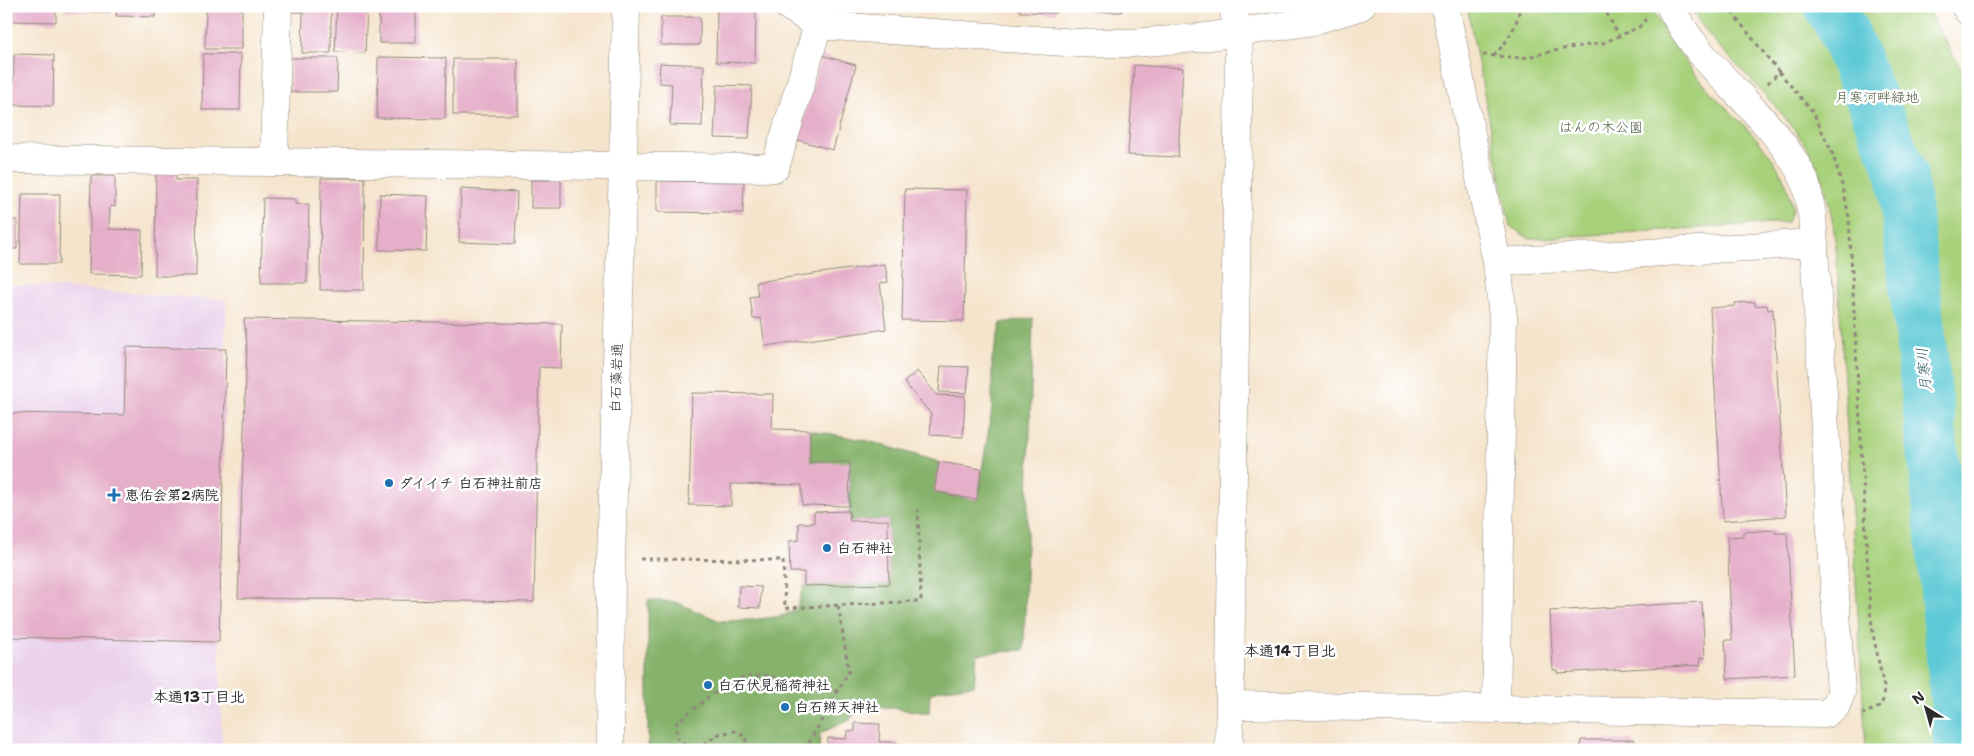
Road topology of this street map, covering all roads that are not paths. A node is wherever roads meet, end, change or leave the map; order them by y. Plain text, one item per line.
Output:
1 (278, 6) edge
2 (626, 6) edge
3 (788, 6) edge
4 (1361, 6) edge
5 (1445, 6) edge
6 (1965, 6) edge
7 (1661, 10) edge
8 (1968, 10) edge
9 (1235, 19) edge
10 (818, 26) junction
11 (6, 159) edge
12 (274, 161) junction
13 (623, 165) junction
14 (1814, 243) junction
15 (1497, 262) junction
16 (1230, 705) junction
17 (1496, 708) junction
18 (610, 750) edge
19 (1229, 750) edge

1 - 12 street
2 - 13 street, 白石藻岩通
3 - 10 street
4 - 9 street
5 - 15 street
6 - 8 street
7 - 14 street
9 - 10 street
9 - 16 street
10 - 13 street
11 - 12 street
12 - 13 street
13 - 18 street, 白石藻岩通
14 - 15 street
14 - 17 street
15 - 17 street
16 - 17 street
16 - 19 street

